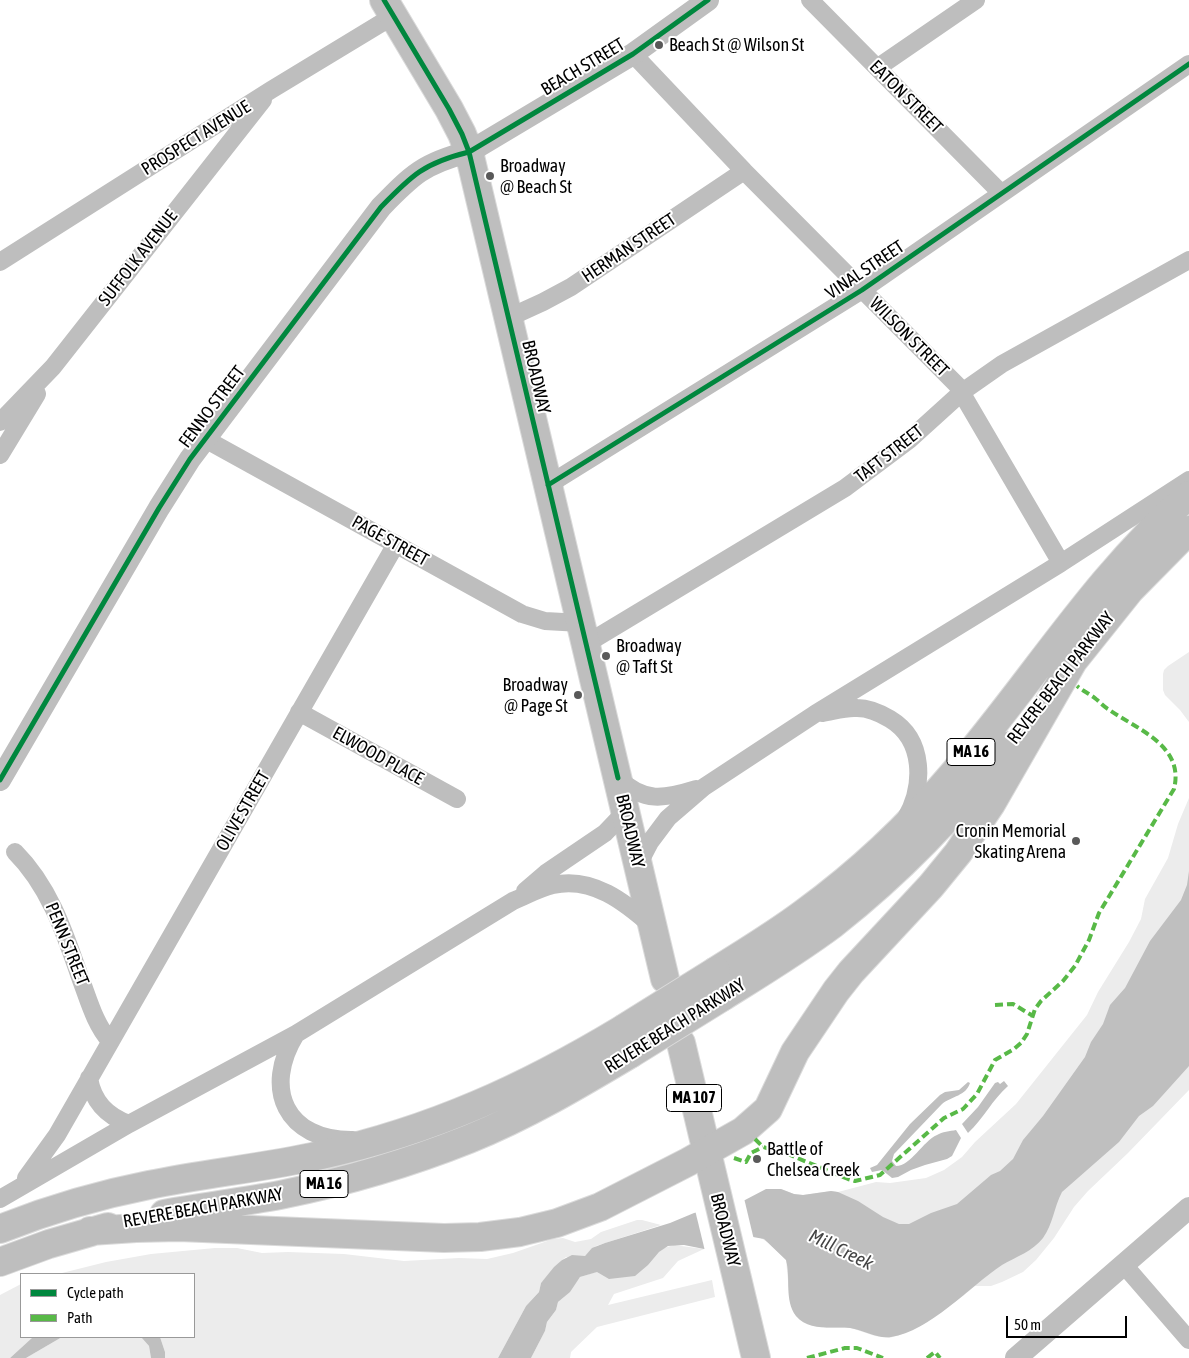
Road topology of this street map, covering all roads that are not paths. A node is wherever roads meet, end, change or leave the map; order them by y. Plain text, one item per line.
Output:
1 (708, 0) edge
2 (810, 0) edge
3 (976, 0) edge
4 (388, 8) edge
5 (633, 54) junction
6 (1189, 64) edge
7 (877, 68) junction
8 (271, 90) junction
9 (469, 152) junction
10 (744, 171) junction
11 (1001, 194) junction
12 (1189, 260) edge
13 (0, 262) edge
14 (862, 290) junction
15 (508, 318) junction
16 (53, 367) junction
17 (962, 392) junction
18 (0, 422) edge
19 (205, 439) junction
20 (0, 456) edge
21 (1189, 480) edge
22 (548, 485) junction
23 (1189, 495) edge
24 (1189, 530) edge
25 (396, 544) junction
26 (1061, 563) junction
27 (584, 634) junction
28 (1076, 656) junction
29 (299, 712) junction
30 (815, 714) junction
31 (618, 778) junction
32 (0, 780) edge
33 (704, 787) junction
34 (457, 799) dead end
35 (626, 812) junction
36 (891, 840) junction
37 (15, 852) dead end
38 (638, 865) junction
39 (513, 901) junction
40 (653, 927) junction
41 (665, 979) dead end
42 (719, 984) junction
43 (296, 1034) junction
44 (627, 1041) junction
45 (110, 1042) junction
46 (681, 1043) dead end
47 (89, 1078) junction
48 (128, 1124) junction
49 (388, 1138) junction
50 (706, 1152) junction
51 (15, 1189) junction
52 (0, 1199) edge
53 (1189, 1208) edge
54 (0, 1229) edge
55 (90, 1231) junction
56 (0, 1262) edge
57 (1124, 1265) junction
58 (1189, 1340) edge
59 (756, 1358) edge
60 (1016, 1358) edge

1 - 5 street, BEACH STREET
2 - 7 street, EATON STREET
3 - 7 street
4 - 8 street, PROSPECT AVENUE
4 - 9 main road, BROADWAY
5 - 9 street, BEACH STREET
5 - 10 street, WILSON STREET
6 - 11 street, VINAL STREET
7 - 11 street, EATON STREET
8 - 13 street, PROSPECT AVENUE
8 - 16 street, SUFFOLK AVENUE
9 - 15 main road, BROADWAY
9 - 19 street, FENNO STREET
10 - 14 street, WILSON STREET
10 - 15 street, HERMAN STREET
11 - 14 street, VINAL STREET
12 - 17 street, TAFT STREET
14 - 17 street, WILSON STREET
14 - 22 street, VINAL STREET
15 - 22 main road, BROADWAY
16 - 18 street, SUFFOLK AVENUE
16 - 20 street
17 - 26 street, WILSON STREET
17 - 27 street, TAFT STREET
19 - 25 street, PAGE STREET
19 - 32 street, FENNO STREET
21 - 26 street, REVERE BEACH PARKWAY
22 - 27 main road, BROADWAY
23 - 36 main road, REVERE BEACH PARKWAY / MA 16
24 - 28 main road, REVERE BEACH PARKWAY / MA 16
25 - 27 street, PAGE STREET
25 - 29 street, OLIVE STREET
26 - 30 street, REVERE BEACH PARKWAY
27 - 31 main road, BROADWAY
28 - 42 main road, REVERE BEACH PARKWAY / MA 16
28 - 50 main road
29 - 34 street, ELWOOD PLACE
29 - 45 street, OLIVE STREET
30 - 33 street, REVERE BEACH PARKWAY
30 - 36 street, REVERE BEACH PARKWAY
31 - 33 street, REVERE BEACH PARKWAY
31 - 35 main road, BROADWAY
33 - 38 street, REVERE BEACH PARKWAY
35 - 38 main road, BROADWAY
35 - 39 street
36 - 42 main road, REVERE BEACH PARKWAY / MA 16
37 - 45 street, PENN STREET
38 - 40 main road, BROADWAY
39 - 40 street
39 - 43 street
40 - 41 main road, BROADWAY
42 - 44 main road, REVERE BEACH PARKWAY / MA 16, bridge
43 - 48 street
43 - 49 street, REVERE BEACH PARKWAY
44 - 49 main road, REVERE BEACH PARKWAY / MA 16
44 - 55 main road, REVERE BEACH PARKWAY / MA 16
45 - 47 street, OLIVE STREET
46 - 50 main road, BROADWAY / MA 107
47 - 48 street
47 - 51 street, OLIVE STREET
48 - 51 street
49 - 54 main road, REVERE BEACH PARKWAY / MA 16
50 - 55 main road
50 - 59 main road, BROADWAY
51 - 52 street
53 - 57 street
55 - 56 main road, REVERE BEACH PARKWAY / MA 16
57 - 58 street
57 - 60 street

